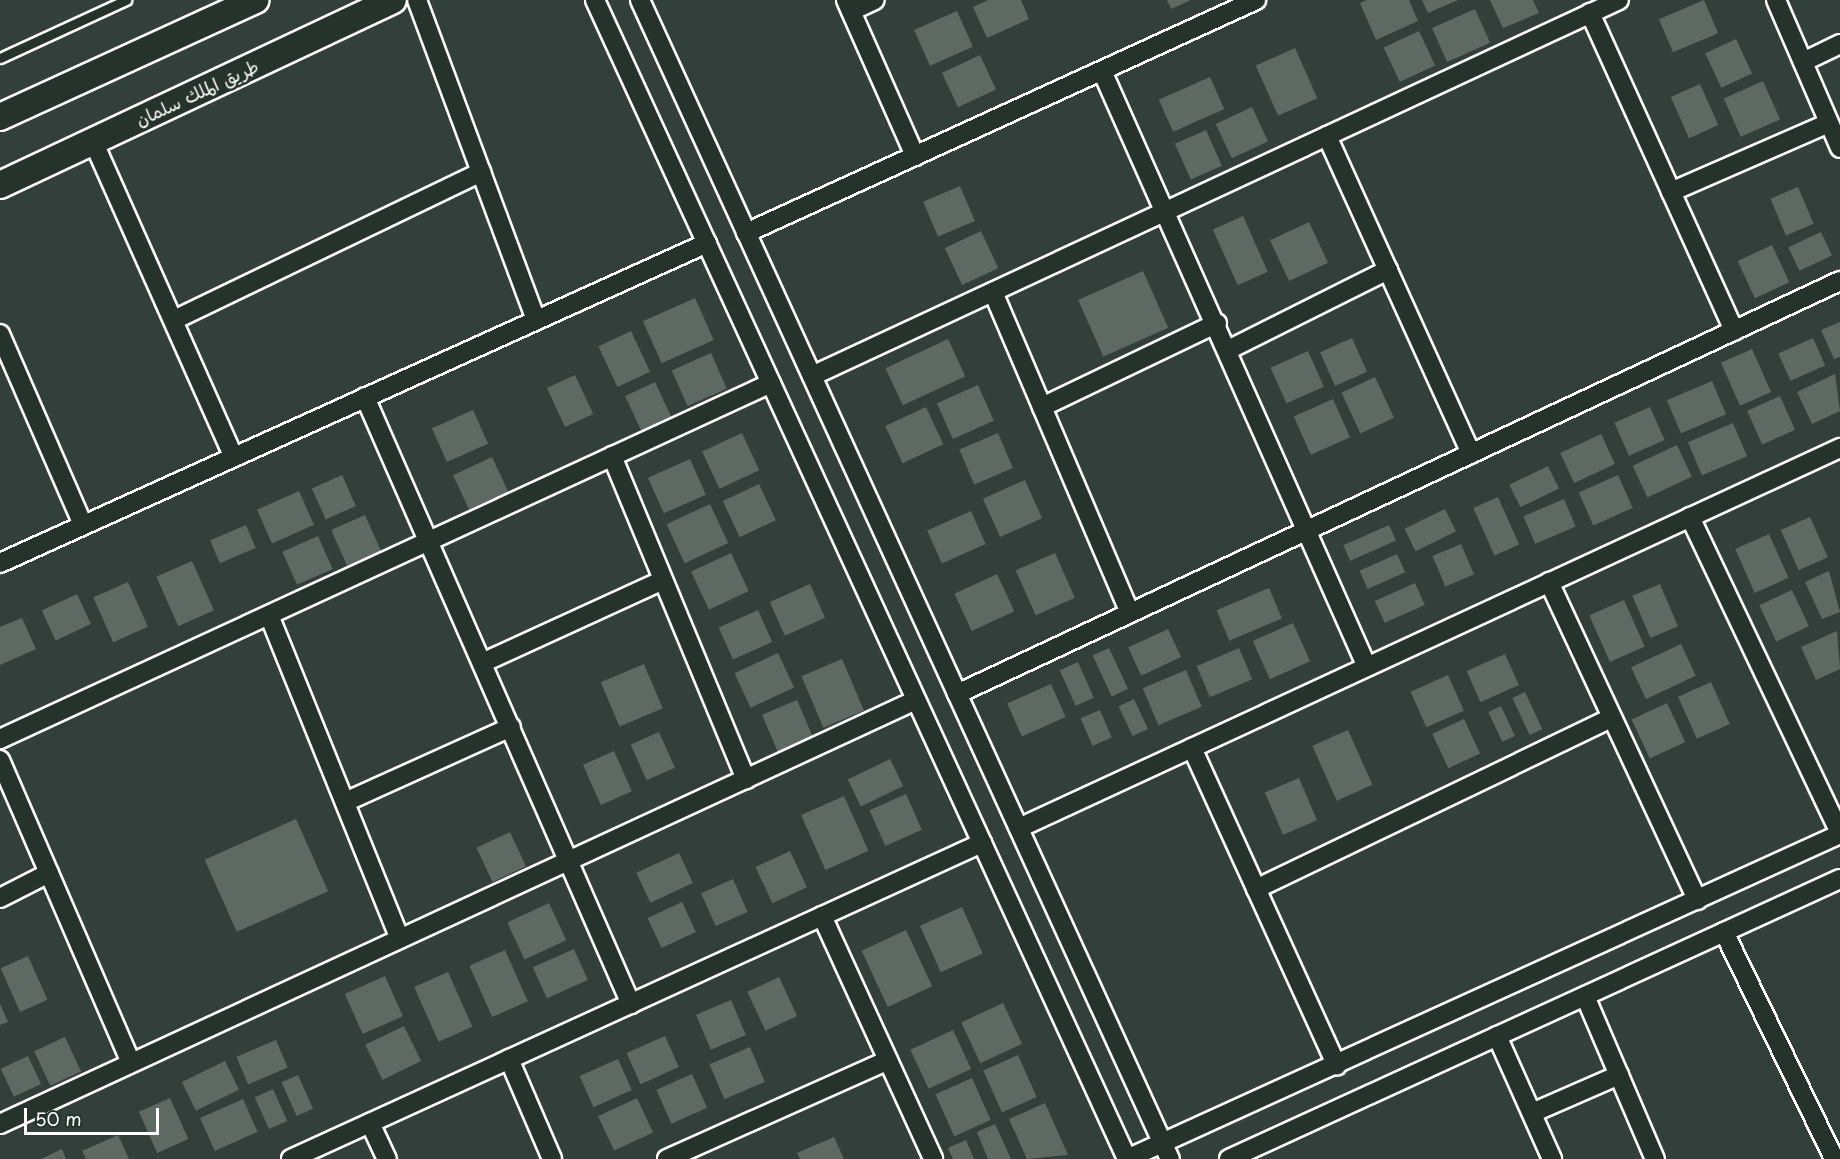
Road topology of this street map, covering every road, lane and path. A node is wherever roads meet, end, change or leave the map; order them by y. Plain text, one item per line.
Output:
1 (126, 0) edge
2 (255, 0) edge
3 (393, 0) edge
4 (417, 0) edge
5 (596, 0) edge
6 (640, 0) edge
7 (874, 0) edge
8 (1256, 0) edge
9 (1619, 0) edge
10 (1776, 0) edge
11 (848, 6) edge
12 (1590, 14) junction
13 (1840, 44) edge
14 (0, 58) edge
15 (1803, 62) junction
16 (1102, 70) junction
17 (0, 117) edge
18 (1829, 123) junction
19 (1327, 136) junction
20 (93, 141) junction
21 (1840, 148) edge
22 (915, 156) junction
23 (481, 171) junction
24 (0, 185) edge
25 (1671, 192) junction
26 (1168, 211) junction
27 (746, 233) junction
28 (707, 243) junction
29 (1388, 270) junction
30 (1840, 281) edge
31 (993, 292) junction
32 (174, 320) junction
33 (536, 320) junction
34 (1217, 323) junction
35 (1734, 331) junction
36 (0, 334) edge
37 (1228, 350) junction
38 (812, 376) junction
39 (771, 383) junction
40 (365, 397) junction
41 (1042, 407) junction
42 (1840, 448) edge
43 (1471, 454) junction
44 (612, 456) junction
45 (234, 457) junction
46 (1690, 517) junction
47 (83, 525) junction
48 (1306, 530) junction
49 (428, 541) junction
50 (0, 563) edge
51 (663, 580) junction
52 (1549, 582) junction
53 (1130, 613) junction
54 (268, 615) junction
55 (482, 663) junction
56 (1367, 667) junction
57 (957, 694) junction
58 (916, 700) junction
59 (1612, 718) junction
60 (510, 727) junction
61 (0, 739) edge
62 (1192, 748) junction
63 (0, 760) edge
64 (746, 779) junction
65 (345, 802) junction
66 (1019, 828) junction
67 (1840, 834) edge
68 (982, 843) junction
69 (570, 860) junction
70 (49, 873) junction
71 (1840, 879) edge
72 (1256, 889) junction
73 (0, 898) edge
74 (1697, 900) junction
75 (822, 916) junction
76 (1724, 932) junction
77 (400, 939) junction
78 (1585, 996) junction
79 (631, 1004) junction
80 (1497, 1036) junction
81 (509, 1059) junction
82 (888, 1060) junction
83 (131, 1063) junction
84 (1337, 1066) junction
85 (1619, 1075) junction
86 (1532, 1113) junction
87 (370, 1123) junction
88 (0, 1124) edge
89 (1167, 1152) edge
90 (291, 1159) edge
91 (387, 1159) edge
92 (552, 1159) edge
93 (667, 1159) edge
94 (933, 1159) edge
95 (1127, 1159) edge
96 (1228, 1159) edge
97 (1552, 1159) edge
98 (1655, 1159) edge
99 (1834, 1159) edge

1 - 14 lane
2 - 17 main road
3 - 20 main road, طريق الملك سلمان
4 - 23 street
5 - 28 street
6 - 27 street
7 - 11 street
8 - 16 street
9 - 12 street
10 - 15 street
11 - 22 street
12 - 19 street
12 - 25 street
13 - 15 street
15 - 18 street
16 - 22 street
16 - 26 street
18 - 21 street
18 - 25 street
19 - 26 street
19 - 29 street
20 - 24 main road, طريق الملك سلمان
20 - 32 street
22 - 27 street
23 - 32 street
23 - 33 street
25 - 35 street
26 - 31 street
26 - 34 street
27 - 38 street
28 - 33 street
28 - 39 street
29 - 37 street
29 - 43 street
30 - 35 street
31 - 38 street
31 - 41 street
32 - 45 street
33 - 40 street
34 - 37 street
34 - 41 street
35 - 43 street
36 - 47 street
37 - 48 street
38 - 57 street
39 - 44 street
39 - 58 street
40 - 45 street
40 - 49 street
41 - 53 street
42 - 46 street
43 - 48 street
44 - 49 street
44 - 51 street
45 - 47 street
46 - 52 street
46 - 67 street
47 - 50 street
48 - 53 street
48 - 56 street
49 - 54 street
49 - 55 street
51 - 55 street
51 - 64 street
52 - 56 street
52 - 59 street
53 - 57 street
54 - 61 street
54 - 65 street
55 - 60 street
56 - 62 street
57 - 66 street
58 - 64 street
58 - 68 street
59 - 72 street
59 - 74 street
60 - 65 street
60 - 69 street
62 - 66 street
62 - 72 street
63 - 70 street
64 - 69 street
65 - 77 street
66 - 89 street
67 - 74 street
68 - 75 street
68 - 95 street
69 - 77 street
69 - 79 street
70 - 73 street
70 - 83 street
71 - 76 street
72 - 84 street
74 - 84 street
75 - 79 street
75 - 82 street
76 - 78 street
76 - 99 street
77 - 83 street
78 - 80 street
78 - 85 street
79 - 81 street
80 - 86 street
80 - 96 street
81 - 87 street
81 - 92 street
82 - 93 street
82 - 94 street
83 - 88 street
84 - 89 street
85 - 86 street
85 - 98 street
86 - 97 street
87 - 90 street
87 - 91 street
89 - 95 street

